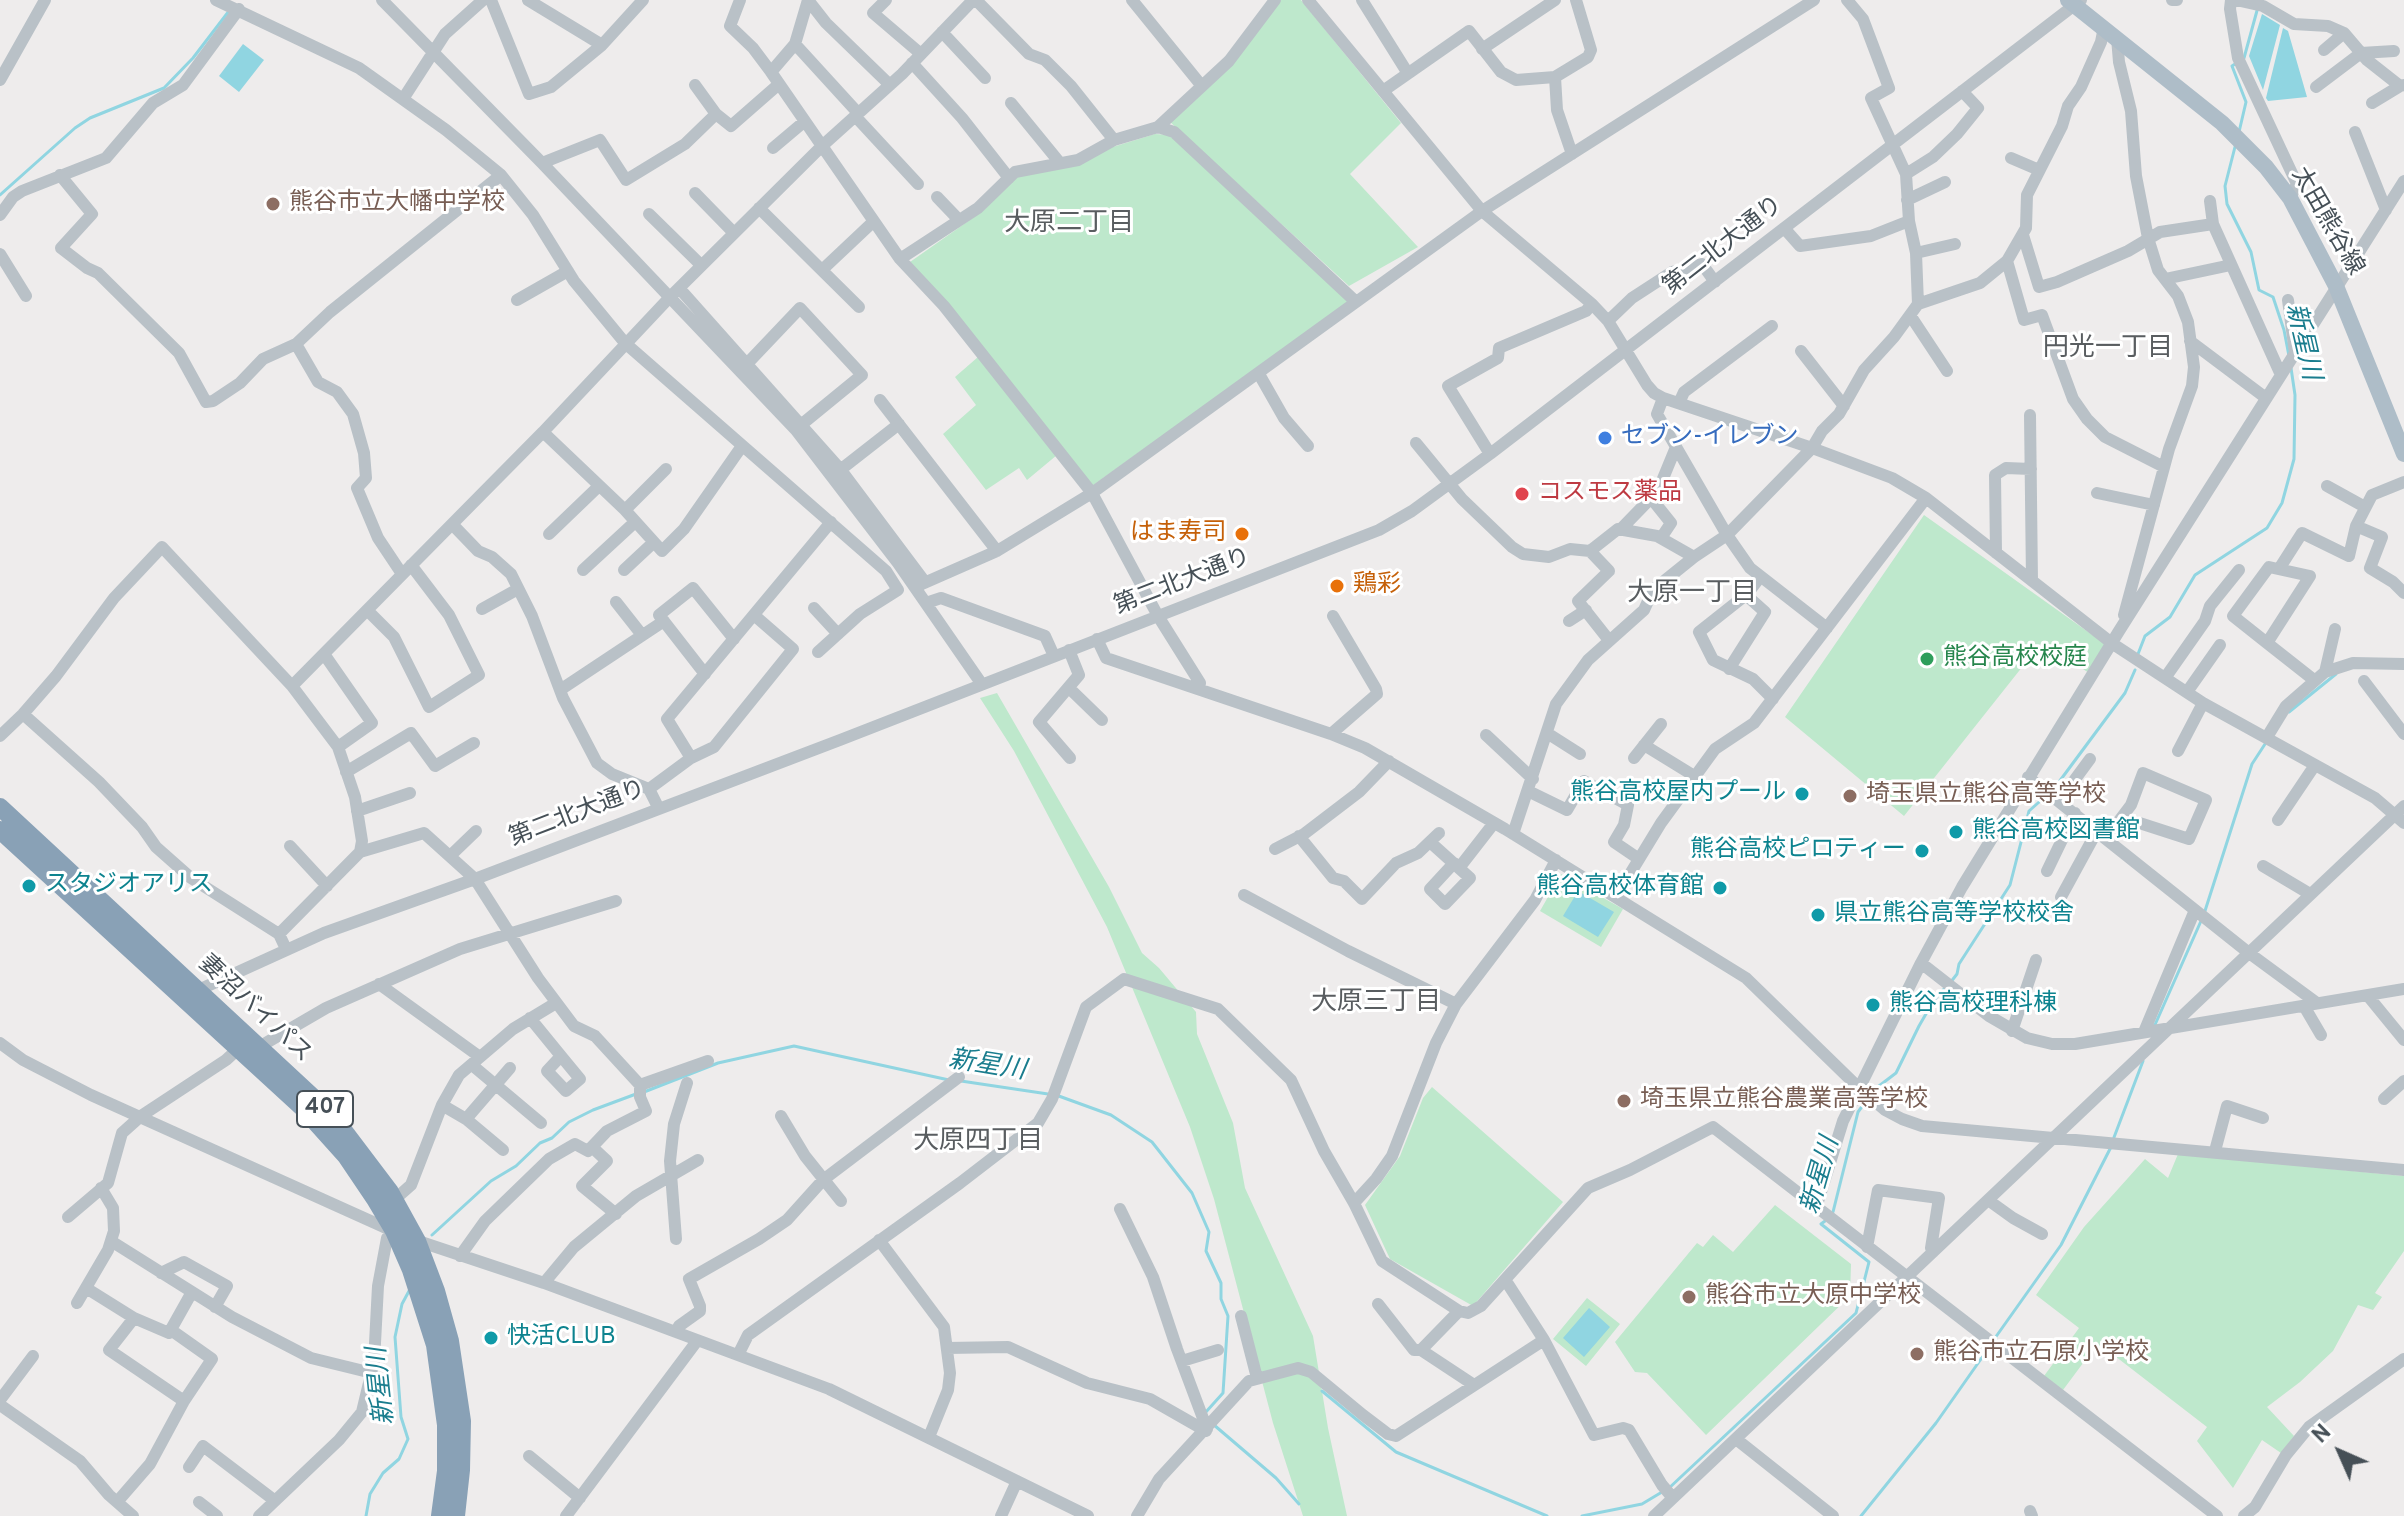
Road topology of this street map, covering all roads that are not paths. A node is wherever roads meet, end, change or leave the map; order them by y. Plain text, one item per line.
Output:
1 (45, 0) edge
2 (382, 0) edge
3 (483, 0) edge
4 (491, 0) edge
5 (528, 0) edge
6 (643, 0) edge
7 (740, 0) edge
8 (886, 0) edge
9 (975, 0) edge
10 (1132, 0) edge
11 (1275, 0) edge
12 (1308, 0) edge
13 (1362, 0) edge
14 (1555, 0) edge
15 (1576, 0) edge
16 (1814, 0) edge
17 (1847, 0) edge
18 (2219, 0) edge
19 (2074, 2) edge
20 (2232, 3) edge
21 (230, 6) edge
22 (942, 32) junction
23 (2110, 32) junction
24 (2344, 33) junction
25 (795, 44) junction
26 (602, 45) junction
27 (1482, 49) junction
28 (2324, 50) dead end
29 (2394, 51) dead end
30 (432, 52) junction
31 (2361, 53) junction
32 (917, 59) junction
33 (771, 72) junction
34 (1407, 72) junction
35 (1555, 77) junction
36 (985, 78) dead end
37 (0, 80) edge
38 (779, 84) junction
39 (695, 85) dead end
40 (890, 85) junction
41 (1201, 85) junction
42 (2402, 85) edge
43 (2316, 87) dead end
44 (1383, 91) junction
45 (1962, 91) junction
46 (403, 99) junction
47 (1011, 103) dead end
48 (2372, 103) dead end
49 (716, 114) junction
50 (856, 115) junction
51 (805, 121) junction
52 (1158, 127) junction
53 (2355, 132) dead end
54 (1114, 140) junction
55 (1893, 145) junction
56 (822, 146) junction
57 (773, 148) dead end
58 (1572, 154) junction
59 (2011, 158) dead end
60 (542, 163) junction
61 (1060, 163) junction
62 (2039, 170) junction
63 (1906, 174) junction
64 (60, 175) junction
65 (501, 175) junction
66 (1009, 178) junction
67 (2404, 181) edge
68 (1945, 182) dead end
69 (918, 184) dead end
70 (695, 193) dead end
71 (937, 197) dead end
72 (2290, 198) junction
73 (1907, 200) junction
74 (2210, 201) dead end
75 (759, 208) junction
76 (2386, 210) junction
77 (1482, 211) junction
78 (649, 214) dead end
79 (0, 215) edge
80 (959, 220) junction
81 (874, 221) junction
82 (1909, 221) junction
83 (2213, 224) junction
84 (1784, 228) junction
85 (734, 233) junction
86 (2023, 235) junction
87 (2148, 238) junction
88 (1955, 244) dead end
89 (1916, 253) junction
90 (0, 254) edge
91 (900, 259) junction
92 (2007, 261) junction
93 (701, 265) junction
94 (2231, 265) junction
95 (822, 270) junction
96 (568, 271) junction
97 (2165, 279) junction
98 (1715, 282) junction
99 (2336, 286) junction
100 (674, 292) junction
101 (26, 296) dead end
102 (517, 300) dead end
103 (2288, 300) dead end
104 (1355, 301) junction
105 (1592, 304) junction
106 (859, 307) dead end
107 (1914, 310) junction
108 (1608, 321) junction
109 (1772, 326) dead end
110 (2190, 341) junction
111 (625, 343) junction
112 (296, 344) junction
113 (1627, 350) junction
114 (1801, 351) dead end
115 (2294, 353) junction
116 (744, 366) junction
117 (1947, 371) dead end
118 (2283, 372) junction
119 (1259, 374) junction
120 (1663, 398) junction
121 (2266, 398) junction
122 (880, 400) dead end
123 (1679, 403) junction
124 (1844, 406) junction
125 (2030, 415) dead end
126 (899, 424) junction
127 (799, 427) junction
128 (543, 432) junction
129 (1416, 443) dead end
130 (742, 446) junction
131 (1308, 446) dead end
132 (1676, 447) junction
133 (1812, 448) junction
134 (1490, 454) junction
135 (2404, 454) edge
136 (2164, 467) junction
137 (666, 469) dead end
138 (2031, 469) junction
139 (837, 473) junction
140 (2404, 482) edge
141 (1449, 485) junction
142 (599, 486) junction
143 (2327, 486) dead end
144 (1092, 493) junction
145 (2097, 493) dead end
146 (1651, 498) junction
147 (1926, 498) junction
148 (2154, 505) junction
149 (2365, 507) junction
150 (625, 510) junction
151 (635, 522) junction
152 (831, 522) junction
153 (452, 524) junction
154 (2356, 526) junction
155 (1620, 530) junction
156 (549, 534) dead end
157 (1727, 535) junction
158 (1661, 538) junction
159 (654, 542) junction
160 (997, 551) junction
161 (1590, 551) junction
162 (1996, 553) junction
163 (1694, 557) junction
164 (898, 563) junction
165 (2279, 569) junction
166 (407, 570) junction
167 (583, 570) dead end
168 (624, 570) dead end
169 (2239, 570) dead end
170 (886, 571) junction
171 (1760, 577) junction
172 (2032, 581) junction
173 (920, 585) junction
174 (518, 589) junction
175 (2404, 593) edge
176 (1746, 595) junction
177 (616, 602) dead end
178 (926, 603) junction
179 (814, 608) dead end
180 (482, 609) dead end
181 (367, 610) junction
182 (1586, 610) junction
183 (754, 615) junction
184 (1158, 616) junction
185 (1333, 616) dead end
186 (664, 621) junction
187 (1569, 621) dead end
188 (1827, 628) junction
189 (2335, 629) dead end
190 (2119, 631) junction
191 (838, 634) junction
192 (642, 635) junction
193 (734, 639) junction
194 (1097, 639) junction
195 (1608, 639) junction
196 (2267, 643) junction
197 (2113, 644) junction
198 (2220, 645) dead end
199 (1069, 650) junction
200 (818, 652) dead end
201 (324, 654) junction
202 (1054, 656) junction
203 (2404, 664) edge
204 (1729, 669) junction
205 (2325, 672) junction
206 (705, 674) junction
207 (2165, 678) junction
208 (2314, 680) junction
209 (2364, 681) dead end
210 (981, 683) junction
211 (292, 686) junction
212 (1069, 688) junction
213 (1199, 688) junction
214 (560, 690) junction
215 (2187, 692) junction
216 (1773, 699) junction
217 (2203, 703) junction
218 (23, 714) junction
219 (1102, 720) dead end
220 (1661, 724) dead end
221 (1547, 733) junction
222 (1331, 734) junction
223 (2404, 734) edge
224 (1486, 735) dead end
225 (0, 736) edge
226 (2267, 737) junction
227 (474, 743) dead end
228 (1644, 745) junction
229 (338, 747) junction
230 (2178, 751) dead end
231 (1580, 754) dead end
232 (691, 758) junction
233 (1070, 758) dead end
234 (1634, 758) dead end
235 (2090, 759) dead end
236 (1389, 761) junction
237 (2315, 765) junction
238 (346, 772) junction
239 (1696, 777) junction
240 (2028, 777) junction
241 (1530, 785) junction
242 (649, 789) junction
243 (410, 793) dead end
244 (2057, 800) junction
245 (0, 807) edge
246 (658, 807) junction
247 (357, 811) junction
248 (2075, 813) junction
249 (2401, 815) edge
250 (2124, 818) junction
251 (2278, 820) dead end
252 (1494, 823) junction
253 (0, 830) edge
254 (476, 831) dead end
255 (1513, 834) junction
256 (2102, 834) junction
257 (1299, 836) junction
258 (290, 846) dead end
259 (1275, 849) dead end
260 (360, 852) junction
261 (450, 856) junction
262 (1639, 859) junction
263 (1556, 860) junction
264 (2263, 866) dead end
265 (2047, 871) dead end
266 (475, 879) junction
267 (327, 886) junction
268 (2310, 894) junction
269 (1244, 895) dead end
270 (1616, 897) junction
271 (2061, 897) dead end
272 (616, 901) dead end
273 (2196, 910) junction
274 (279, 934) junction
275 (510, 934) junction
276 (286, 949) junction
277 (2249, 953) junction
278 (2036, 960) dead end
279 (1921, 963) junction
280 (379, 984) junction
281 (2404, 989) edge
282 (190, 994) junction
283 (2368, 996) junction
284 (556, 1003) junction
285 (1456, 1004) junction
286 (2311, 1005) junction
287 (530, 1018) junction
288 (2166, 1028) junction
289 (2012, 1031) junction
290 (2145, 1032) junction
291 (2321, 1035) dead end
292 (2404, 1040) edge
293 (0, 1043) edge
294 (259, 1047) junction
295 (238, 1049) junction
296 (561, 1056) dead end
297 (476, 1061) junction
298 (708, 1061) dead end
299 (510, 1068) dead end
300 (955, 1081) dead end
301 (2404, 1081) edge
302 (687, 1083) dead end
303 (495, 1085) junction
304 (640, 1089) junction
305 (1861, 1090) junction
306 (2384, 1099) dead end
307 (442, 1105) junction
308 (141, 1116) junction
309 (781, 1116) dead end
310 (2263, 1118) dead end
311 (466, 1119) junction
312 (541, 1123) dead end
313 (2055, 1137) junction
314 (592, 1147) junction
315 (503, 1150) dead end
316 (2215, 1151) junction
317 (698, 1160) dead end
318 (2404, 1170) edge
319 (671, 1176) junction
320 (823, 1180) junction
321 (101, 1188) junction
322 (394, 1200) junction
323 (1988, 1200) junction
324 (841, 1201) dead end
325 (1354, 1203) junction
326 (1120, 1209) dead end
327 (1819, 1211) junction
328 (616, 1214) junction
329 (68, 1217) dead end
330 (394, 1231) junction
331 (2042, 1234) dead end
332 (676, 1239) dead end
333 (879, 1240) junction
334 (111, 1241) junction
335 (417, 1241) junction
336 (1867, 1247) junction
337 (1933, 1252) junction
338 (460, 1256) junction
339 (161, 1273) junction
340 (1907, 1277) junction
341 (1506, 1281) junction
342 (544, 1283) junction
343 (86, 1288) junction
344 (192, 1292) junction
345 (77, 1303) dead end
346 (1378, 1304) dead end
347 (215, 1307) junction
348 (1459, 1311) junction
349 (1241, 1316) dead end
350 (134, 1318) junction
351 (171, 1330) junction
352 (676, 1332) junction
353 (1544, 1340) junction
354 (697, 1341) junction
355 (947, 1348) junction
356 (1218, 1350) dead end
357 (1421, 1350) junction
358 (738, 1355) junction
359 (33, 1356) dead end
360 (2404, 1359) edge
361 (1182, 1361) junction
362 (372, 1373) junction
363 (1257, 1378) junction
364 (1474, 1385) junction
365 (184, 1401) junction
366 (0, 1403) edge
367 (1210, 1426) junction
368 (1739, 1436) junction
369 (929, 1437) junction
370 (529, 1456) dead end
371 (189, 1467) dead end
372 (1017, 1481) junction
373 (1672, 1497) junction
374 (580, 1498) junction
375 (274, 1500) junction
376 (117, 1502) junction
377 (199, 1502) dead end
378 (133, 1516) edge
379 (217, 1516) edge
380 (259, 1516) edge
381 (440, 1516) edge
382 (456, 1516) edge
383 (566, 1516) edge
384 (1001, 1516) edge
385 (1088, 1516) edge
386 (1137, 1516) edge
387 (1654, 1516) edge
388 (1833, 1516) edge
389 (2217, 1516) edge
390 (2244, 1516) edge

1 - 37 street
2 - 30 street
3 - 30 street
4 - 26 street
5 - 26 street
6 - 26 street
7 - 33 street
8 - 32 street
9 - 22 street
9 - 54 street
10 - 41 street
11 - 41 street
12 - 44 street
13 - 34 street
14 - 27 street
15 - 35 street
16 - 58 street
17 - 55 street
18 - 20 street
19 - 23 main road, 太田熊谷線
19 - 45 street, 第二北大通り
20 - 24 street
20 - 72 street
21 - 46 street
21 - 64 street
22 - 32 street
22 - 36 street
23 - 62 street
23 - 72 main road, 太田熊谷線
23 - 87 street
24 - 28 street
24 - 31 street
25 - 33 street
25 - 40 street
25 - 50 street
27 - 34 street
27 - 35 street
29 - 31 street
30 - 46 street
30 - 60 street
31 - 42 street
31 - 43 street
32 - 40 street
32 - 66 street
33 - 38 street
34 - 44 street
35 - 58 street
38 - 49 street
38 - 51 street
39 - 49 street
40 - 50 street
41 - 52 street
42 - 48 street
44 - 77 street
45 - 55 street, 第二北大通り
45 - 63 street
46 - 65 street
47 - 61 street
49 - 60 street
50 - 56 street
50 - 69 street
51 - 56 street
51 - 57 street
52 - 54 street
52 - 104 street
53 - 76 street
54 - 61 street
55 - 63 street
55 - 84 street, 第二北大通り
56 - 75 street
56 - 81 street
58 - 77 street
59 - 62 street
60 - 100 street
61 - 66 street
62 - 86 street
63 - 73 street
64 - 79 street
64 - 112 street
65 - 96 street
65 - 112 street
66 - 80 street
67 - 76 street
68 - 73 street
70 - 85 street
71 - 80 street
72 - 99 main road, 太田熊谷線
73 - 82 street
74 - 83 street
75 - 85 street
75 - 95 street
76 - 99 street
77 - 104 street
77 - 105 street
78 - 93 street
80 - 91 street
81 - 91 street
81 - 95 street
82 - 84 street
82 - 89 street
83 - 87 street
83 - 94 street
84 - 98 street, 第二北大通り
85 - 93 street
86 - 87 street
86 - 92 street
87 - 97 street
88 - 89 street
89 - 107 street
90 - 101 street
91 - 144 street
92 - 107 street
92 - 136 street
93 - 100 street
94 - 97 street
94 - 118 street
95 - 106 street
96 - 102 street
96 - 111 street
97 - 110 street
98 - 108 street
98 - 113 street, 第二北大通り
99 - 115 street
99 - 135 main road, 太田熊谷線
100 - 111 street
100 - 116 street
103 - 115 street
104 - 119 street
105 - 108 street
105 - 134 street
107 - 117 street
107 - 124 street
108 - 113 street
109 - 123 street
110 - 121 street
110 - 136 street
111 - 128 street
111 - 130 street
112 - 166 street
113 - 120 street
113 - 134 street, 第二北大通り
114 - 124 street
115 - 118 street
116 - 127 street
116 - 127 street
118 - 121 street
119 - 131 street
119 - 144 street
120 - 123 street
120 - 132 street
121 - 190 street
122 - 126 street
123 - 133 street
124 - 133 street
125 - 138 street
126 - 139 street
126 - 160 street
127 - 139 street
128 - 142 street
128 - 153 street
129 - 141 street
130 - 152 street
130 - 159 street
132 - 146 street
132 - 157 street
133 - 147 street
133 - 157 street
134 - 141 street, 第二北大通り
136 - 148 street
137 - 150 street
138 - 162 street
138 - 172 street
139 - 164 street
139 - 173 street
140 - 149 street
141 - 161 street
141 - 184 street, 第二北大通り
142 - 150 street
142 - 156 street
143 - 149 street
144 - 160 street
144 - 184 street
145 - 148 street
146 - 155 street
146 - 158 street
147 - 162 street
147 - 188 street
148 - 190 street
149 - 154 street
150 - 151 street
151 - 159 street
151 - 167 street
152 - 170 street
152 - 183 street
153 - 166 street
153 - 174 street
154 - 165 street
154 - 175 street
155 - 158 street
155 - 161 street
157 - 163 street
157 - 171 street
158 - 163 street
159 - 168 street
160 - 173 street
161 - 182 street
162 - 172 street
163 - 195 street
164 - 170 street
164 - 173 street
165 - 196 street
165 - 196 street
166 - 181 street
166 - 181 street
169 - 207 street
170 - 191 street
171 - 176 street
171 - 188 street
172 - 197 street
173 - 178 street
174 - 180 street
174 - 214 street
176 - 204 street
176 - 204 street
177 - 192 street
178 - 202 street
178 - 210 street
179 - 191 street
181 - 201 street
182 - 187 street
182 - 195 street
183 - 193 street
183 - 232 street
184 - 194 street, 第二北大通り
184 - 213 street
185 - 222 street
186 - 192 street
186 - 193 street
186 - 206 street
188 - 216 street
189 - 205 street
190 - 197 street
191 - 200 street
192 - 214 street
193 - 206 street
194 - 199 street, 第二北大通り
194 - 213 street
195 - 221 street
196 - 208 street
197 - 207 street
197 - 240 street
198 - 215 street
199 - 202 street, 第二北大通り
199 - 212 street
201 - 211 street
201 - 229 street
202 - 210 street, 第二北大通り
203 - 205 street
204 - 216 street
205 - 208 street
206 - 232 street
207 - 215 street
208 - 226 street
209 - 223 street
210 - 246 street, 第二北大通り
211 - 218 street
211 - 229 street
212 - 219 street
212 - 233 street
213 - 222 street
214 - 242 street
215 - 217 street
216 - 239 street
217 - 226 street
217 - 230 street
218 - 225 street
218 - 274 street
220 - 228 street
221 - 231 street
221 - 241 street
222 - 236 street
224 - 241 street
226 - 237 street
227 - 238 street
228 - 234 street
228 - 239 street
229 - 238 street
232 - 242 street
235 - 244 street
236 - 252 street
236 - 257 street
237 - 249 street
237 - 251 street
238 - 247 street
239 - 262 street
240 - 244 street
240 - 279 street
241 - 255 street
241 - 262 street
242 - 246 street
243 - 247 street
244 - 248 street
245 - 282 highway, 妻沼バイパス / 407
246 - 266 street, 第二北大通り
247 - 260 street
248 - 256 street
248 - 265 street
249 - 268 street
250 - 250 street
250 - 256 street
252 - 255 street
252 - 257 street
253 - 282 highway, 妻沼バイパス / 407
254 - 261 street
255 - 263 street
256 - 271 street
256 - 273 street
257 - 259 street
258 - 267 street
260 - 261 street
260 - 267 street
261 - 266 street
262 - 270 street
263 - 270 street
263 - 285 street
264 - 268 street
266 - 275 street
266 - 276 street, 第二北大通り
267 - 274 street
268 - 277 street
269 - 285 street
270 - 305 street
272 - 275 street
273 - 277 street
273 - 290 street
274 - 276 street
275 - 280 street
275 - 284 street
276 - 282 street, 第二北大通り
277 - 286 street
277 - 288 street
278 - 289 street
279 - 289 street
279 - 305 street
280 - 294 street
280 - 297 street
281 - 283 street
282 - 294 highway, 妻沼バイパス / 407
282 - 295 highway, 妻沼バイパス / 407
283 - 286 street
283 - 292 street
284 - 287 street
284 - 304 street
285 - 325 street
286 - 288 street
286 - 291 street
287 - 296 street
287 - 297 street
288 - 290 street
288 - 313 street
289 - 290 street
293 - 308 street
294 - 322 highway, 妻沼バイパス / 407
295 - 308 street
295 - 330 highway, 妻沼バイパス / 407
297 - 303 street
297 - 307 street
298 - 304 street
299 - 303 street
300 - 320 street
301 - 306 street
302 - 319 street
303 - 311 street
303 - 312 street
304 - 314 street
305 - 313 street
305 - 327 street
307 - 311 street
307 - 322 street
308 - 321 street
308 - 330 street
309 - 320 street
310 - 316 street
311 - 315 street
313 - 316 street
313 - 323 street
314 - 328 street
314 - 338 street
316 - 318 street
317 - 319 street
319 - 328 street
319 - 332 street
320 - 324 street
320 - 352 street
321 - 329 street
321 - 334 street
322 - 335 highway, 妻沼バイパス / 407
323 - 331 street
323 - 337 street
325 - 333 street
325 - 348 street
326 - 361 street
327 - 336 street
327 - 341 street
328 - 342 street
330 - 335 street
330 - 362 street
330 - 381 highway, 妻沼バイパス / 407
333 - 355 street
333 - 358 street
334 - 339 street
334 - 343 street
335 - 338 street
335 - 382 highway, 妻沼バイパス / 407
336 - 337 street
336 - 340 street
337 - 340 street
338 - 342 street
339 - 344 street
339 - 347 street
340 - 368 street
340 - 389 street
341 - 348 street
341 - 353 street
342 - 352 street
343 - 345 street
343 - 350 street
344 - 347 street
344 - 351 street
346 - 357 street
347 - 362 street
348 - 357 street
349 - 363 street
350 - 351 street
350 - 365 street
351 - 365 street
352 - 354 street
353 - 364 street
353 - 373 street
354 - 358 street
354 - 374 street
355 - 367 street
355 - 369 street
356 - 361 street
357 - 364 street
358 - 369 street
359 - 366 street
360 - 390 street
361 - 367 street
362 - 375 street
363 - 364 street
363 - 367 street
365 - 376 street
366 - 376 street
367 - 386 street
368 - 373 street
368 - 388 street
369 - 372 street
370 - 374 street
371 - 375 street
372 - 384 street
372 - 385 street
373 - 387 street
374 - 383 street
375 - 380 street
376 - 378 street
377 - 379 street

